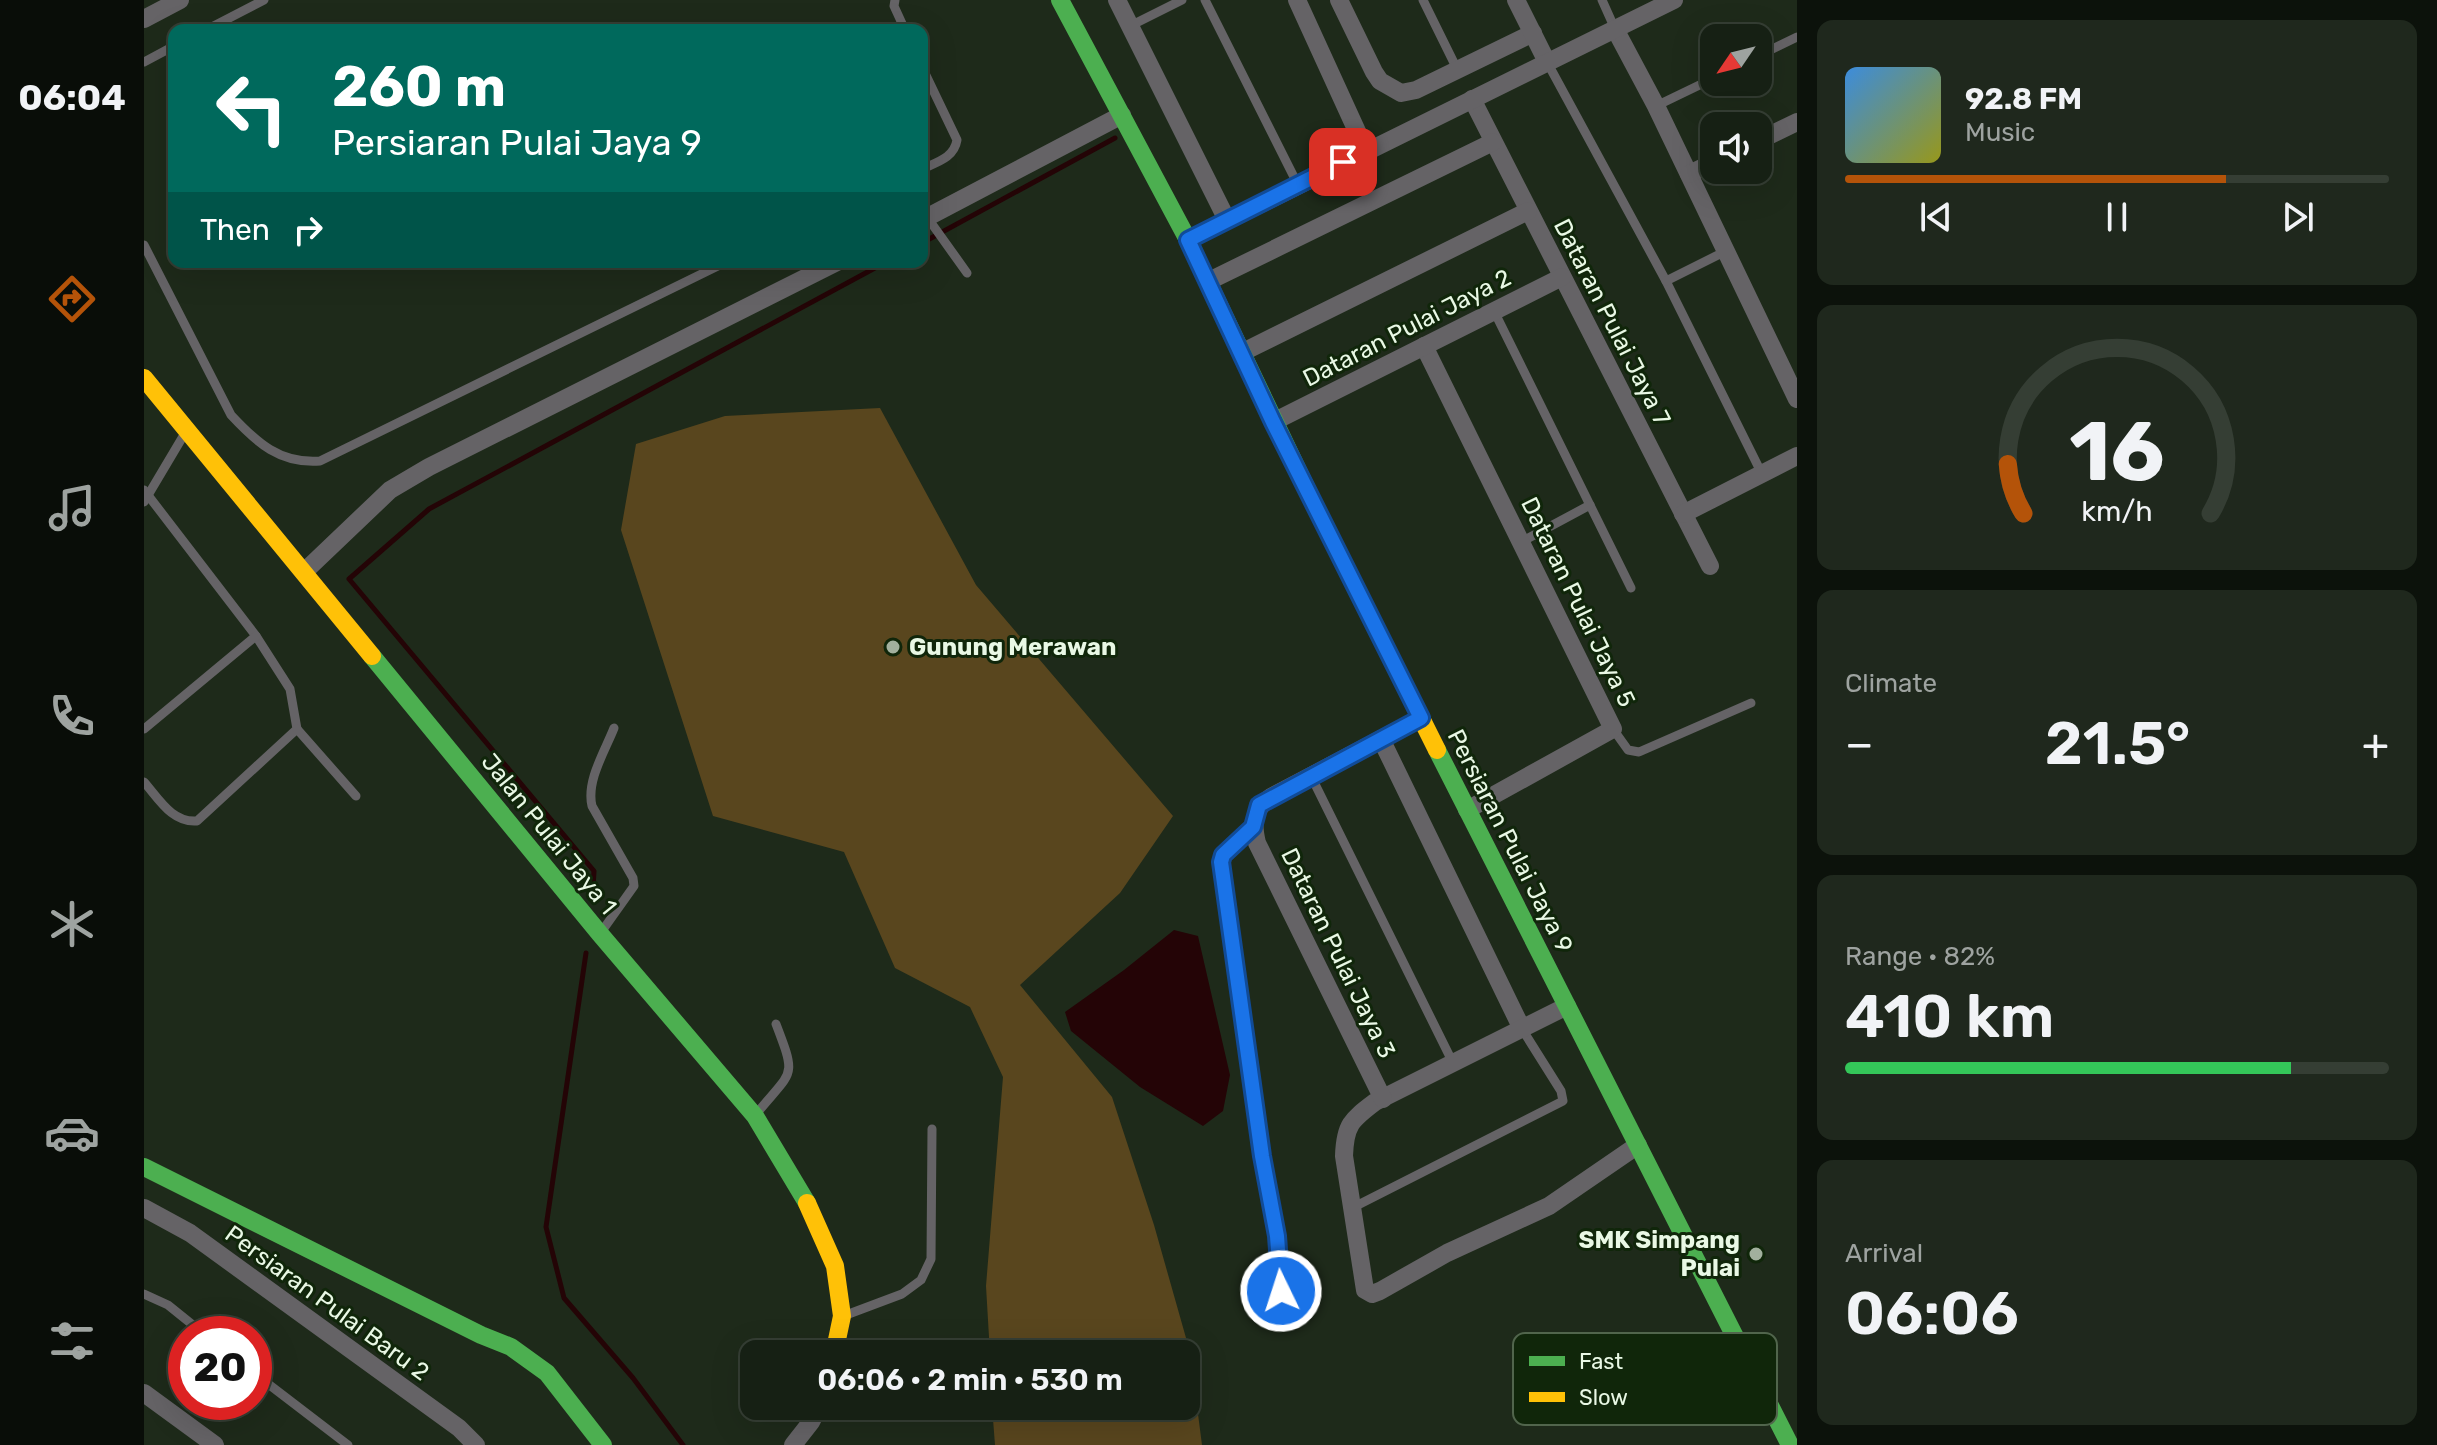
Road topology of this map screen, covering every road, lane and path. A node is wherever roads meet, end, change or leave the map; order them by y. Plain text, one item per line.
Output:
1 (180, 0) edge
2 (264, 0) edge
3 (895, 0) edge
4 (1060, 0) edge
5 (1117, 0) edge
6 (1182, 0) edge
7 (1205, 0) edge
8 (1297, 0) edge
9 (1339, 0) edge
10 (1423, 0) edge
11 (1516, 0) edge
12 (1602, 0) edge
13 (1674, 0) edge
14 (144, 19) edge
15 (218, 24) edge
16 (902, 24) edge
17 (1130, 26) junction
18 (1615, 29) junction
19 (1533, 33) junction
20 (1797, 37) edge
21 (168, 49) edge
22 (1772, 49) edge
23 (144, 62) edge
24 (1547, 62) junction
25 (1457, 69) junction
26 (928, 80) edge
27 (1700, 85) edge
28 (1472, 99) junction
29 (1656, 106) junction
30 (1122, 115) junction
31 (1797, 122) edge
32 (1772, 134) edge
33 (1493, 142) junction
34 (1366, 151) junction
35 (928, 166) edge
36 (1700, 169) edge
37 (1689, 174) junction
38 (1298, 185) junction
39 (1528, 211) junction
40 (928, 216) edge
41 (1227, 220) junction
42 (928, 222) edge
43 (1188, 240) junction
44 (144, 245) edge
45 (1726, 251) junction
46 (714, 268) edge
47 (825, 268) edge
48 (967, 273) dead end
49 (1562, 277) junction
50 (1209, 281) junction
51 (1666, 281) junction
52 (1494, 311) junction
53 (1424, 346) junction
54 (1241, 353) junction
55 (144, 378) edge
56 (1797, 399) edge
57 (1273, 422) junction
58 (187, 430) junction
59 (1797, 456) edge
60 (1762, 474) junction
61 (145, 496) edge
62 (1590, 505) junction
63 (1683, 514) junction
64 (1523, 541) junction
65 (1710, 566) dead end
66 (304, 572) junction
67 (1631, 588) dead end
68 (256, 636) junction
69 (1751, 703) dead end
70 (1421, 718) junction
71 (614, 728) dead end
72 (144, 729) edge
73 (297, 729) junction
74 (1613, 729) junction
75 (1381, 739) junction
76 (1311, 776) junction
77 (144, 782) edge
78 (356, 796) dead end
79 (1467, 810) junction
80 (1253, 827) junction
81 (600, 934) junction
82 (1567, 1006) junction
83 (776, 1024) dead end
84 (1522, 1029) junction
85 (1453, 1063) junction
86 (1383, 1099) junction
87 (755, 1116) junction
88 (932, 1129) dead end
89 (1638, 1145) junction
90 (144, 1167) edge
91 (144, 1208) edge
92 (1352, 1208) junction
93 (144, 1294) edge
94 (182, 1316) edge
95 (842, 1316) junction
96 (1283, 1318) dead end
97 (1733, 1333) edge
98 (481, 1335) junction
99 (837, 1340) edge
100 (272, 1387) edge
101 (144, 1393) edge
102 (1777, 1419) edge
103 (812, 1420) edge
104 (215, 1445) edge
105 (348, 1445) edge
106 (476, 1445) edge
107 (583, 1445) edge
108 (603, 1445) edge
109 (793, 1445) edge
110 (1790, 1445) edge

1 - 14 street
2 - 15 lane
3 - 16 lane
4 - 30 street, Persiaran Pulai Jaya 9
5 - 17 street
6 - 17 lane
7 - 38 lane
8 - 34 street
9 - 25 street
10 - 25 lane
11 - 19 street
12 - 18 lane
13 - 18 street
17 - 41 street
18 - 24 street
18 - 29 street
19 - 24 street
19 - 25 street
20 - 22 lane
21 - 23 lane
24 - 28 street
24 - 51 lane
26 - 35 lane
27 - 29 lane
28 - 33 street, Dataran Pulai Jaya 7
28 - 34 street
29 - 37 street
30 - 40 street
30 - 43 street, Persiaran Pulai Jaya 9
31 - 32 street
33 - 39 street, Dataran Pulai Jaya 7
33 - 50 street
34 - 38 street
36 - 37 street
37 - 45 street
38 - 41 street
39 - 49 street, Dataran Pulai Jaya 7
39 - 54 street
41 - 43 street
42 - 48 lane
43 - 50 street, Persiaran Pulai Jaya 9
44 - 46 lane
45 - 51 lane
45 - 56 street
47 - 66 street
49 - 52 street, Dataran Pulai Jaya 2
49 - 63 street, Dataran Pulai Jaya 7
50 - 54 street, Persiaran Pulai Jaya 9
51 - 60 lane
52 - 53 street, Dataran Pulai Jaya 2
52 - 62 lane
53 - 57 street, Dataran Pulai Jaya 2
53 - 64 street, Dataran Pulai Jaya 5
54 - 57 street, Persiaran Pulai Jaya 9
55 - 58 street, Jalan Pulai Jaya 1
57 - 70 street, Persiaran Pulai Jaya 9
58 - 61 lane
58 - 66 street, Jalan Pulai Jaya 1
59 - 60 street
60 - 63 street
61 - 68 lane
62 - 64 lane
62 - 67 lane
63 - 65 street, Dataran Pulai Jaya 7
64 - 74 street, Dataran Pulai Jaya 5
66 - 81 street, Jalan Pulai Jaya 1
68 - 72 lane
68 - 73 lane
69 - 74 lane
70 - 75 street
70 - 79 street, Persiaran Pulai Jaya 9
71 - 81 lane
73 - 77 lane
73 - 78 lane
74 - 79 street, Dataran Pulai Jaya 5
75 - 76 street
75 - 84 street
76 - 80 street
76 - 85 lane
79 - 82 street, Persiaran Pulai Jaya 9
80 - 86 street, Dataran Pulai Jaya 3
80 - 96 lane
81 - 87 street, Jalan Pulai Jaya 1
82 - 84 street
82 - 89 street, Persiaran Pulai Jaya 9
83 - 87 lane
84 - 85 street
84 - 92 lane
85 - 86 street
86 - 92 street
87 - 95 street, Jalan Pulai Jaya 1
88 - 95 lane
89 - 92 street
89 - 97 street, Persiaran Pulai Jaya 9
90 - 98 street
91 - 106 street, Persiaran Pulai Baru 2
93 - 94 lane
95 - 99 street, Jalan Pulai Jaya 1
98 - 107 street
98 - 108 street
100 - 105 lane
101 - 104 street
102 - 110 street, Persiaran Pulai Jaya 9
103 - 109 street

